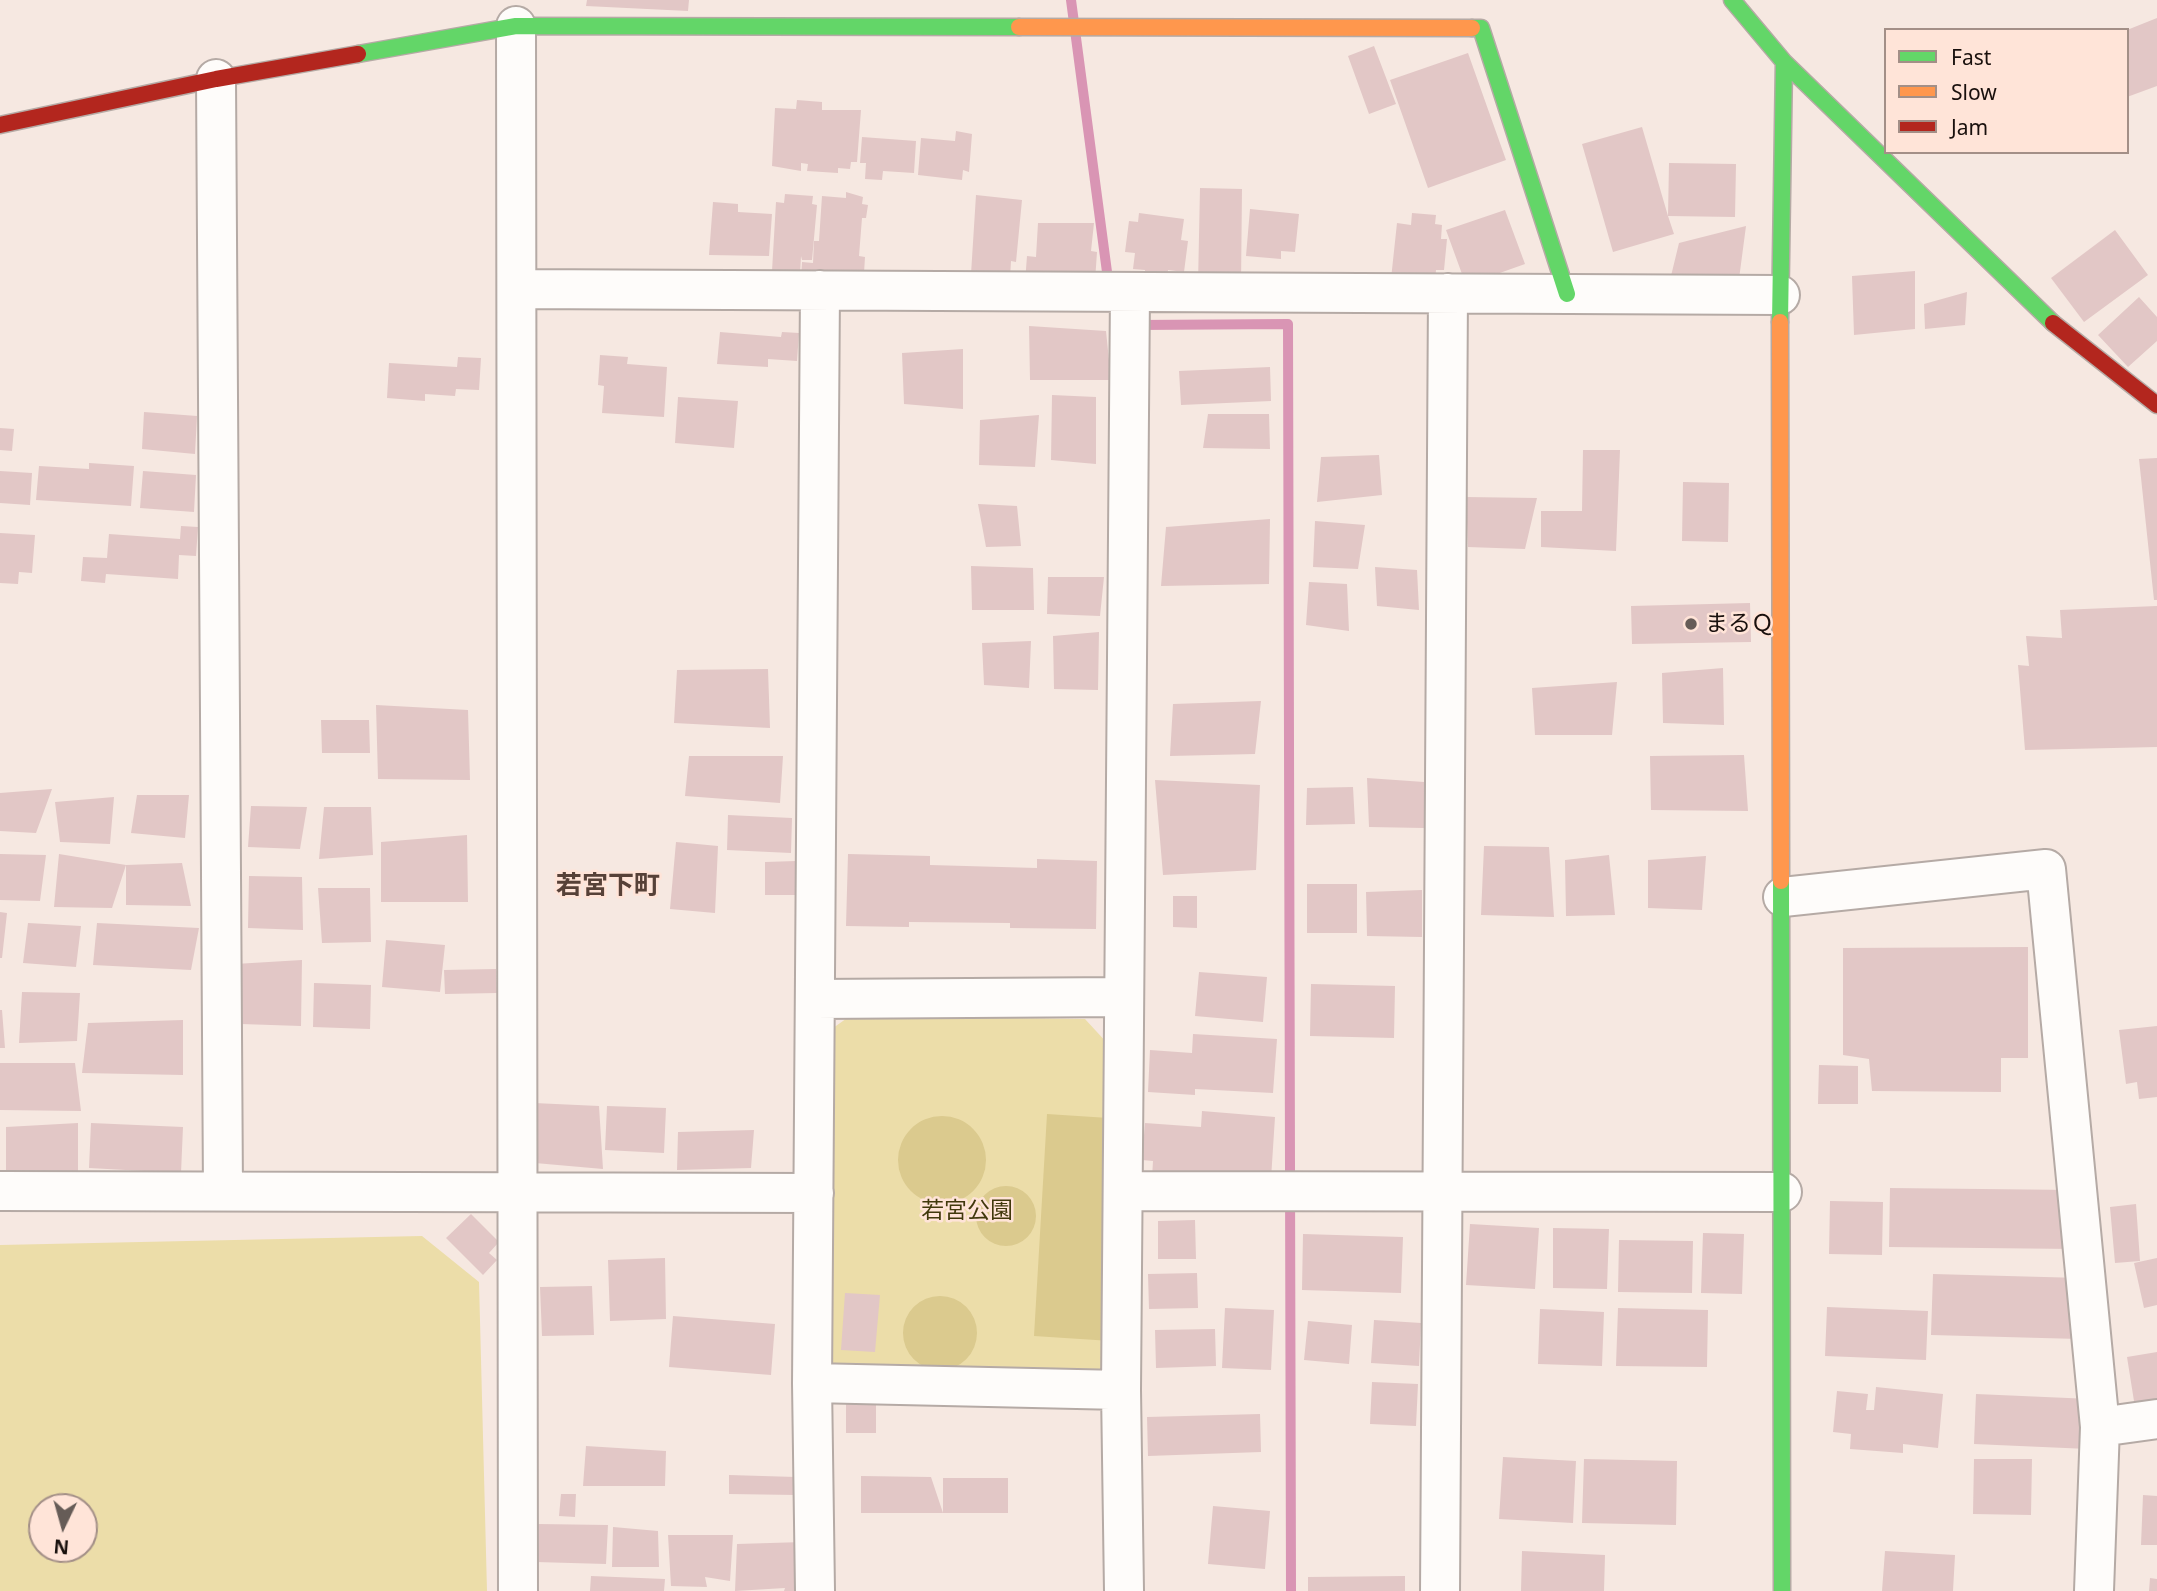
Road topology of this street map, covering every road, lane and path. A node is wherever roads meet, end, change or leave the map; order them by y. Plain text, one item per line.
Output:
1 (1731, 0) edge
2 (516, 26) junction
3 (1784, 62) junction
4 (216, 79) junction
5 (0, 125) edge
6 (518, 289) junction
7 (820, 290) junction
8 (1130, 292) junction
9 (1448, 293) junction
10 (1567, 294) junction
11 (1780, 295) junction
12 (2157, 405) edge
13 (1783, 897) junction
14 (1124, 997) junction
15 (815, 999) junction
16 (223, 1190) junction
17 (0, 1191) edge
18 (518, 1191) junction
19 (1122, 1191) junction
20 (1440, 1191) junction
21 (1782, 1192) junction
22 (814, 1193) junction
23 (812, 1383) junction
24 (1121, 1390) junction
25 (2157, 1419) edge
26 (2100, 1427) junction
27 (518, 1591) edge
28 (815, 1591) edge
29 (1124, 1591) edge
30 (1440, 1591) edge
31 (1782, 1591) edge
32 (2094, 1591) edge

1 - 3 street
2 - 4 street
2 - 6 street
2 - 10 street
3 - 11 street
3 - 12 street
4 - 5 street
4 - 16 street
6 - 7 street
6 - 18 street
7 - 8 street
7 - 15 street
8 - 9 street
8 - 14 street
9 - 10 street
9 - 20 street
10 - 11 street
11 - 13 street
13 - 21 street
13 - 26 street
14 - 15 street
14 - 19 street
15 - 22 street
16 - 17 street
16 - 18 street
18 - 22 street
18 - 27 street
19 - 20 street
19 - 24 street
20 - 21 street
20 - 30 street
21 - 31 street
22 - 23 street
23 - 24 street
23 - 28 street
24 - 29 street
25 - 26 street
26 - 32 street

